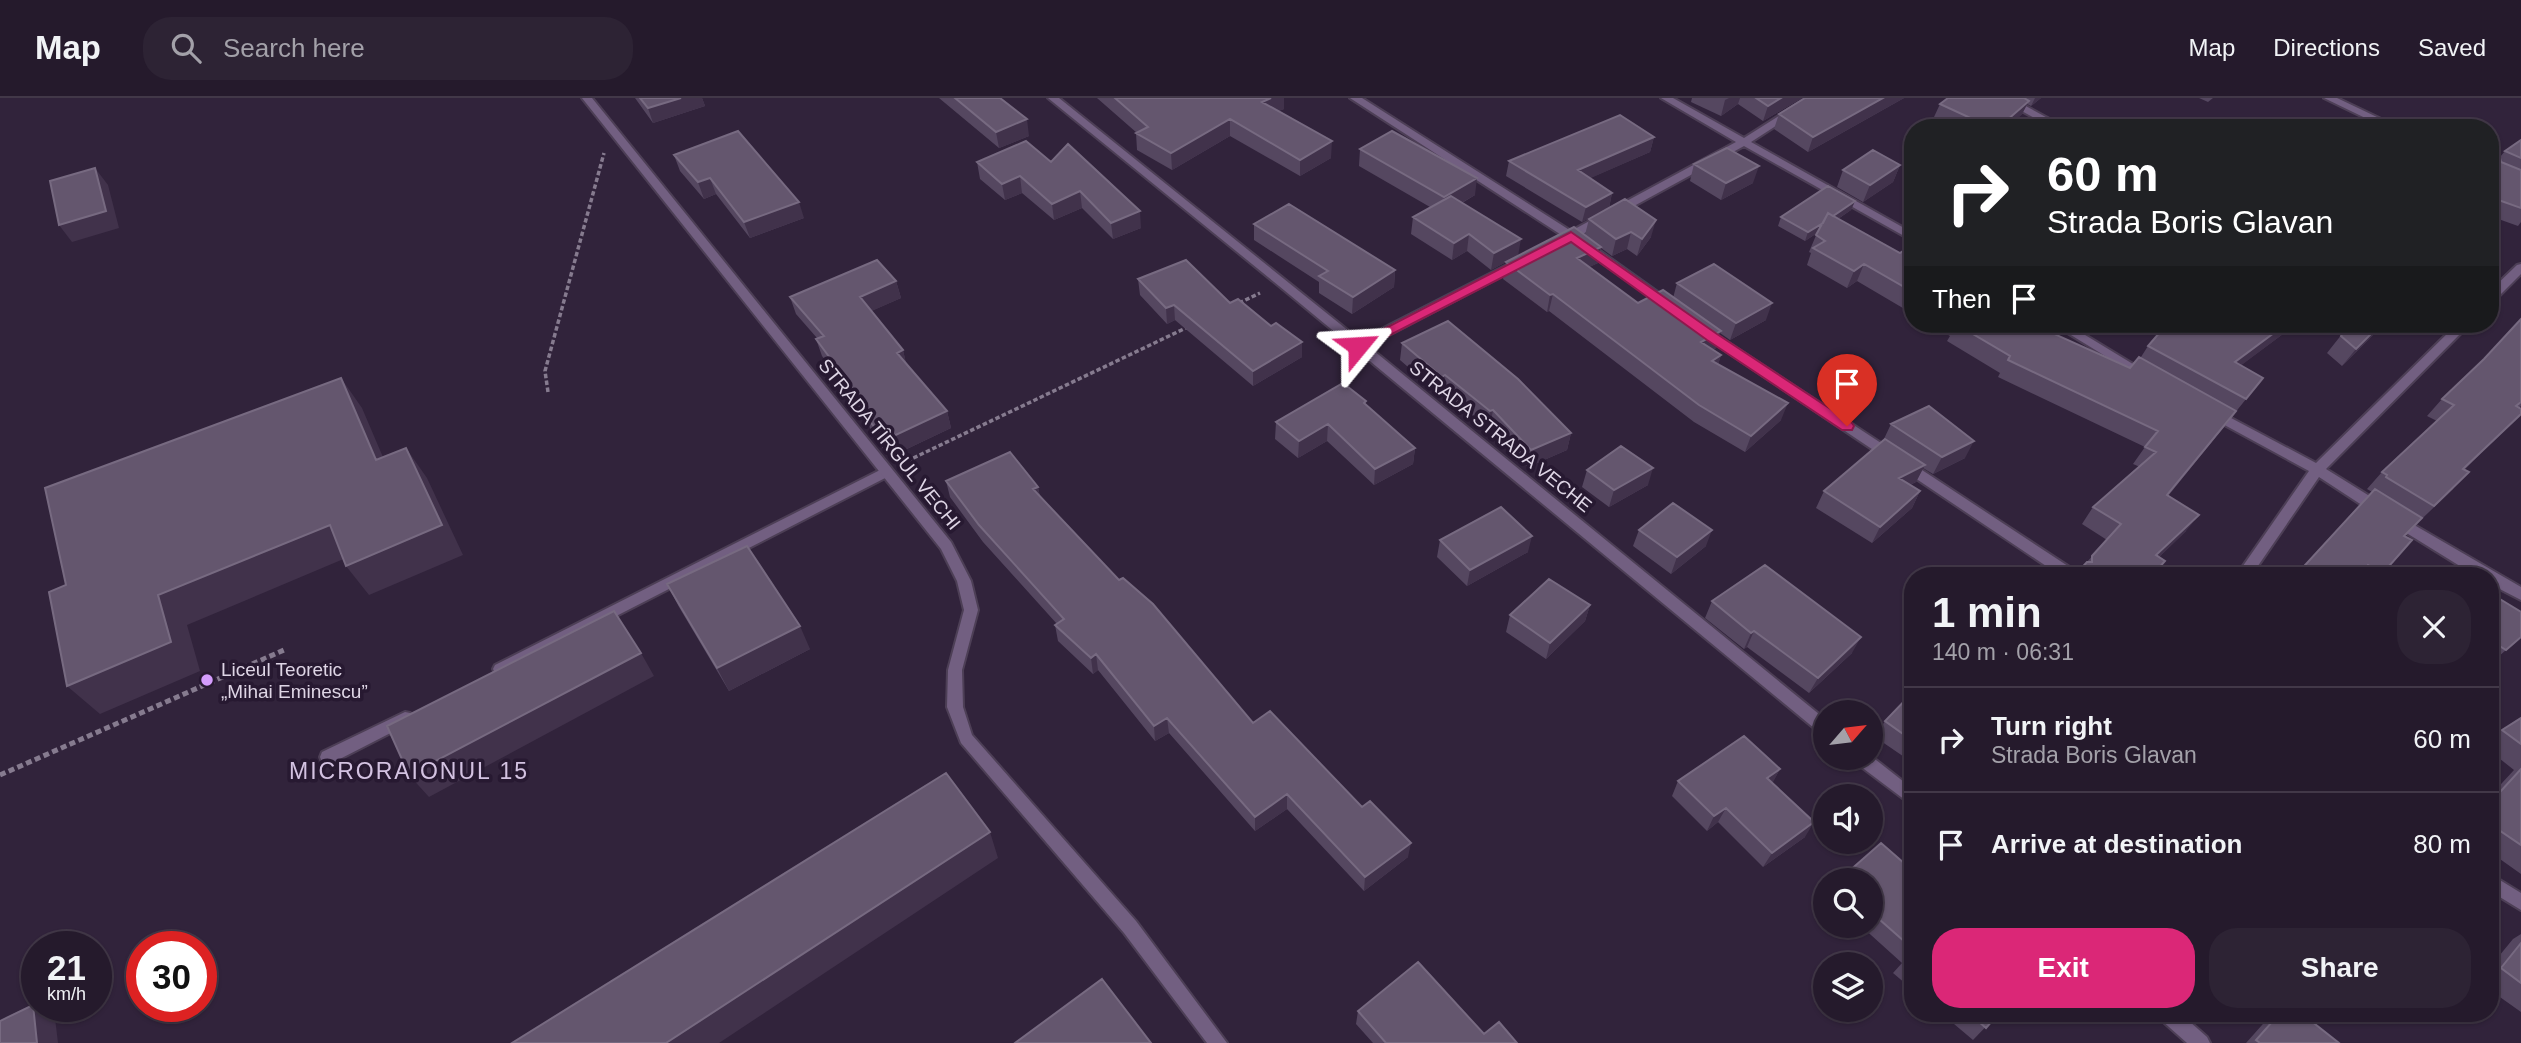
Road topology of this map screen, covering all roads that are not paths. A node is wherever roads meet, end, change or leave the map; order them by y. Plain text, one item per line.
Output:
1 (587, 98) edge
2 (1052, 98) edge
3 (1356, 98) edge
4 (1666, 98) edge
5 (1814, 98) edge
6 (2003, 98) edge
7 (2329, 98) edge
8 (2044, 119) edge
9 (2375, 119) edge
10 (1744, 142) junction
11 (1904, 232) edge
12 (1571, 236) junction
13 (1548, 248) edge
14 (1536, 254) edge
15 (2521, 268) edge
16 (2499, 289) edge
17 (1678, 313) edge
18 (1690, 321) edge
19 (2074, 333) edge
20 (2452, 333) edge
21 (1358, 346) junction
22 (2161, 385) edge
23 (2197, 404) edge
24 (2317, 470) junction
25 (886, 472) junction
26 (2059, 567) edge
27 (2250, 567) edge
28 (2474, 567) edge
29 (2499, 582) edge
30 (2521, 594) edge
31 (489, 674) edge
32 (415, 712) edge
33 (1813, 718) edge
34 (328, 757) dead end
35 (1877, 770) edge
36 (1904, 792) edge
37 (2499, 889) edge
38 (2521, 902) edge
39 (2176, 1022) edge
40 (1218, 1043) edge
41 (2201, 1043) edge

1 - 25 street, STRADA TÎRGUL VECHI
2 - 21 street, STRADA STRADA VECHE
3 - 12 street
4 - 10 street
5 - 10 street
6 - 8 street
7 - 9 street
10 - 11 street
10 - 12 street
12 - 13 street
12 - 17 street
14 - 21 street
15 - 16 street
18 - 26 street
19 - 22 street
20 - 24 street
21 - 33 street, STRADA STRADA VECHE
23 - 24 street
24 - 27 street
24 - 28 street
25 - 31 street
25 - 40 street, STRADA TÎRGUL VECHI
29 - 30 street
32 - 34 street
35 - 36 street
37 - 38 street
39 - 41 street

